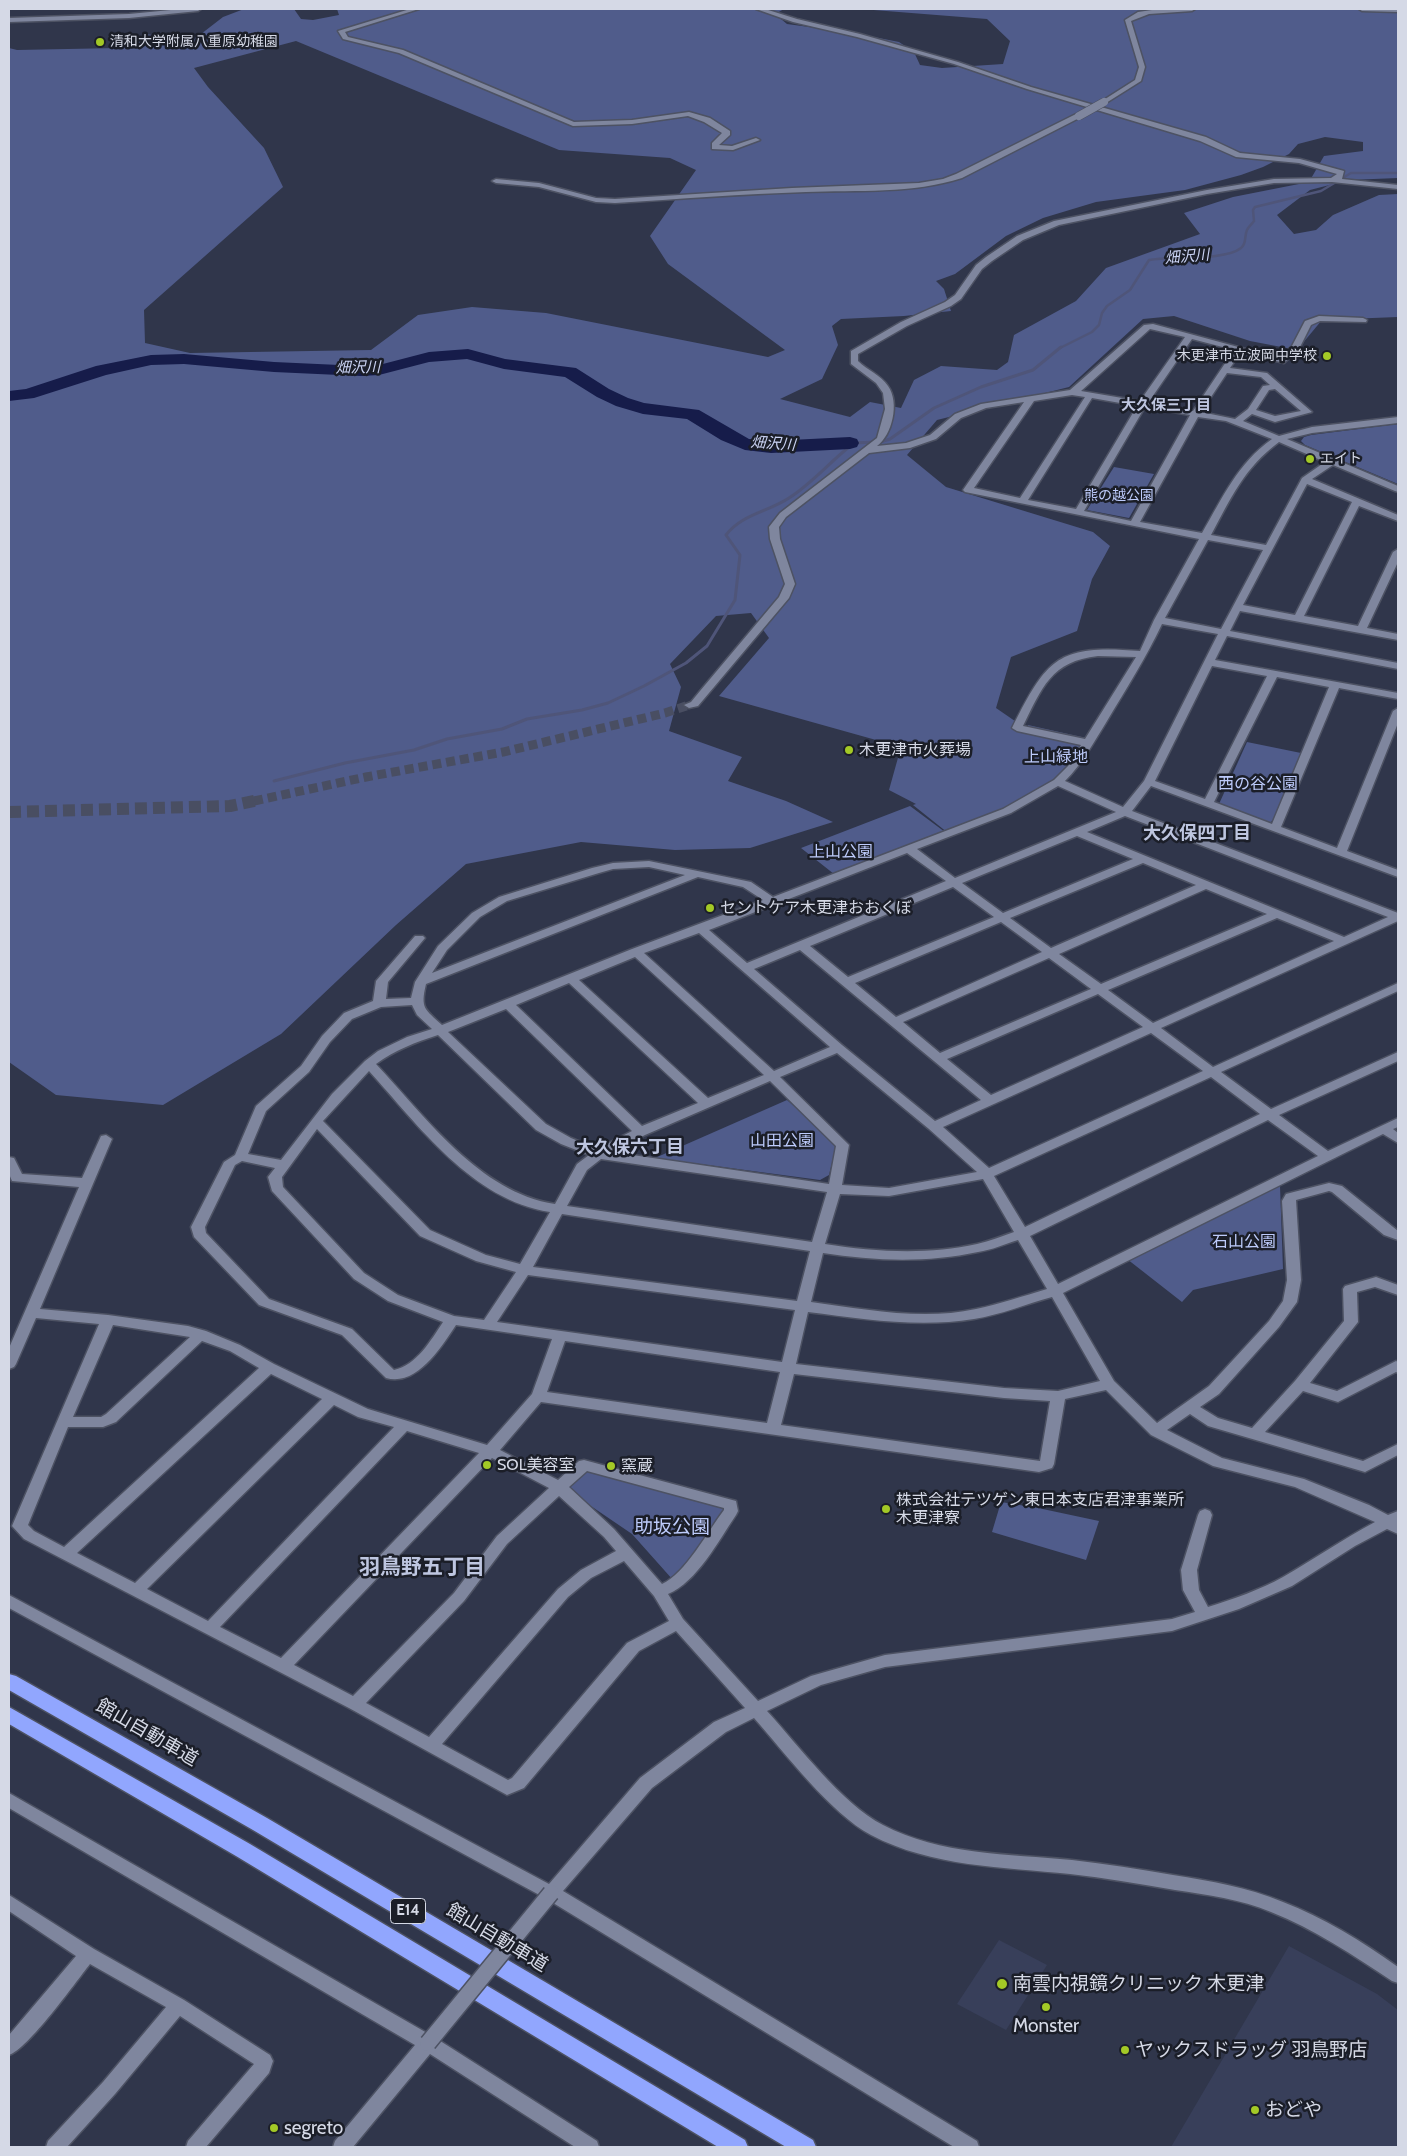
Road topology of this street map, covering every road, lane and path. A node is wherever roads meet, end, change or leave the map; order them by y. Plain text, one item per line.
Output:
1 (35, 9) edge
2 (107, 9) edge
3 (198, 9) edge
4 (416, 9) edge
5 (758, 9) edge
6 (1192, 9) edge
7 (1362, 9) edge
8 (1398, 10) edge
9 (99, 18) junction
10 (9, 20) edge
11 (28, 20) junction
12 (756, 140) dead end
13 (1332, 180) junction
14 (496, 181) dead end
15 (1398, 186) edge
16 (1363, 320) dead end
17 (1190, 336) junction
18 (1239, 349) junction
19 (1224, 370) junction
20 (1276, 386) junction
21 (1072, 392) junction
22 (1090, 395) junction
23 (1032, 399) junction
24 (1143, 404) junction
25 (1251, 411) junction
26 (1196, 413) junction
27 (1398, 420) edge
28 (1236, 422) junction
29 (1280, 438) junction
30 (869, 450) junction
31 (1332, 462) junction
32 (1305, 480) junction
33 (1398, 489) edge
34 (1356, 501) junction
35 (1022, 502) junction
36 (1078, 513) junction
37 (1398, 518) edge
38 (1134, 524) junction
39 (1205, 537) junction
40 (1267, 548) junction
41 (1398, 552) edge
42 (1237, 607) junction
43 (1298, 618) junction
44 (1159, 620) junction
45 (1361, 630) junction
46 (1224, 632) junction
47 (1398, 636) edge
48 (1143, 654) junction
49 (1209, 662) junction
50 (1398, 666) edge
51 (1273, 674) junction
52 (1334, 685) junction
53 (1398, 696) edge
54 (689, 705) tunnel mouth
55 (1398, 711) edge
56 (1088, 743) junction
57 (1058, 782) junction
58 (1149, 782) junction
59 (1208, 804) junction
60 (1125, 812) junction
61 (1275, 828) junction
62 (1078, 832) junction
63 (909, 850) junction
64 (1341, 853) junction
65 (1142, 859) junction
66 (699, 873) junction
67 (1398, 874) edge
68 (955, 882) junction
69 (1205, 885) junction
70 (772, 901) junction
71 (1276, 914) junction
72 (1002, 917) junction
73 (1398, 917) edge
74 (700, 928) junction
75 (419, 938) dead end
76 (1344, 941) junction
77 (802, 945) junction
78 (636, 952) junction
79 (1050, 954) junction
80 (745, 968) junction
81 (570, 978) junction
82 (421, 982) junction
83 (848, 982) junction
84 (1398, 987) edge
85 (1099, 990) junction
86 (416, 1001) junction
87 (378, 1003) junction
88 (507, 1003) junction
89 (896, 1021) junction
90 (1152, 1028) junction
91 (439, 1031) junction
92 (838, 1048) junction
93 (1398, 1056) edge
94 (939, 1058) junction
95 (369, 1064) junction
96 (1213, 1073) junction
97 (772, 1076) junction
98 (990, 1101) junction
99 (707, 1104) junction
100 (1270, 1114) junction
101 (316, 1121) junction
102 (1398, 1122) edge
103 (934, 1126) junction
104 (1384, 1129) junction
105 (640, 1132) junction
106 (106, 1139) dead end
107 (1398, 1139) edge
108 (598, 1154) junction
109 (1326, 1156) junction
110 (242, 1157) junction
111 (9, 1161) edge
112 (284, 1165) junction
113 (987, 1174) junction
114 (88, 1183) junction
115 (836, 1189) junction
116 (558, 1208) junction
117 (1022, 1234) junction
118 (1398, 1236) edge
119 (818, 1248) junction
120 (524, 1270) junction
121 (1398, 1290) edge
122 (1056, 1291) junction
123 (804, 1305) junction
124 (32, 1314) junction
125 (108, 1320) junction
126 (452, 1320) junction
127 (488, 1325) junction
128 (201, 1334) junction
129 (560, 1337) junction
130 (9, 1364) edge
131 (1398, 1366) edge
132 (269, 1367) junction
133 (787, 1368) junction
134 (1109, 1384) junction
135 (1300, 1384) junction
136 (538, 1396) junction
137 (1058, 1396) junction
138 (332, 1398) junction
139 (1190, 1407) junction
140 (64, 1422) junction
141 (404, 1426) junction
142 (773, 1429) junction
143 (1156, 1431) junction
144 (1255, 1434) junction
145 (1398, 1449) edge
146 (490, 1451) junction
147 (559, 1487) junction
148 (1205, 1515) dead end
149 (1395, 1522) edge
150 (67, 1553) junction
151 (626, 1553) junction
152 (137, 1590) junction
153 (659, 1592) junction
154 (9, 1601) edge
155 (1204, 1615) junction
156 (678, 1623) junction
157 (210, 1628) junction
158 (283, 1666) junction
159 (9, 1681) edge
160 (355, 1704) junction
161 (756, 1709) junction
162 (9, 1715) edge
163 (431, 1746) junction
164 (9, 1800) edge
165 (551, 1894) junction
166 (9, 1902) edge
167 (88, 1954) junction
168 (1398, 1976) edge
169 (178, 2005) junction
170 (428, 2043) junction
171 (9, 2047) edge
172 (55, 2147) edge
173 (195, 2147) edge
174 (342, 2147) edge
175 (590, 2147) edge
176 (737, 2147) edge
177 (805, 2147) edge
178 (970, 2147) edge

1 - 11 street
2 - 9 street
3 - 9 street
4 - 12 street
5 - 13 street
6 - 14 street, bridge
7 - 8 street
9 - 11 street
10 - 11 street
13 - 15 street
13 - 30 street
16 - 18 street
17 - 18 street
17 - 21 street
17 - 24 street
18 - 19 street
19 - 20 street
19 - 26 street
20 - 25 street
20 - 25 street
21 - 22 street
21 - 23 street
22 - 24 street
22 - 35 street
23 - 30 street
23 - 35 street
24 - 26 street
24 - 36 street
25 - 28 street
26 - 28 street
26 - 38 street
27 - 29 street
28 - 29 street
29 - 31 street
29 - 39 street
30 - 54 street
31 - 32 street
31 - 33 street
32 - 34 street
32 - 40 street
34 - 37 street
34 - 43 street
35 - 36 street
36 - 38 street
38 - 39 street
39 - 40 street
39 - 44 street
40 - 42 street
41 - 45 street
42 - 43 street
42 - 46 street
43 - 45 street
44 - 46 street
44 - 48 street
45 - 47 street
46 - 49 street
46 - 50 street
48 - 56 street
48 - 56 street
49 - 51 street
49 - 58 street
51 - 52 street
51 - 59 street
52 - 53 street
52 - 61 street
55 - 64 street
56 - 57 street
57 - 60 street
57 - 63 street
58 - 59 street
58 - 60 street
59 - 61 street
60 - 62 street
60 - 73 street
61 - 64 street
62 - 65 street
62 - 68 street
63 - 68 street
63 - 70 street
64 - 67 street
65 - 69 street
65 - 72 street
66 - 70 street
66 - 82 street
66 - 82 street
68 - 72 street
68 - 77 street
69 - 71 street
69 - 79 street
70 - 74 street
71 - 76 street
71 - 85 street
72 - 79 street
72 - 83 street
73 - 76 street
74 - 78 street
74 - 80 street
75 - 87 street
76 - 90 street
77 - 80 street
77 - 83 street
78 - 81 street
78 - 97 street
79 - 85 street
79 - 89 street
80 - 92 street
81 - 88 street
81 - 99 street
82 - 86 street
83 - 89 street
84 - 96 street
85 - 90 street
85 - 94 street
86 - 87 street
86 - 91 street
87 - 110 street
88 - 91 street
88 - 105 street
89 - 94 street
90 - 96 street
90 - 98 street
91 - 95 street
91 - 108 street
92 - 97 street
92 - 103 street
93 - 100 street
94 - 98 street
95 - 101 street
95 - 116 street
96 - 100 street
96 - 113 street
97 - 99 street
97 - 115 street
98 - 103 street
99 - 105 street
100 - 109 street
100 - 117 street
101 - 112 street
101 - 120 street
102 - 104 street
103 - 113 street
104 - 107 street
104 - 109 street
105 - 108 street
106 - 114 street
108 - 115 street
108 - 116 street
109 - 122 street
110 - 112 street
110 - 126 street
111 - 114 street
112 - 126 street
113 - 115 street
113 - 117 street
114 - 124 street
115 - 119 street
116 - 119 street
116 - 120 street
117 - 119 street
117 - 122 street
118 - 139 street
119 - 123 street
120 - 123 street
120 - 127 street
121 - 135 street
122 - 123 street
122 - 134 street
123 - 133 street
124 - 125 street
124 - 130 street
125 - 128 street
125 - 140 street
126 - 127 street
127 - 129 street
128 - 132 street
128 - 140 street
129 - 133 street
129 - 136 street
131 - 135 street
132 - 138 street
132 - 150 street
133 - 137 street
133 - 142 street
134 - 137 street
134 - 143 street
135 - 144 street
136 - 142 street
136 - 146 street
137 - 142 street
138 - 141 street
138 - 152 street
139 - 143 street
139 - 144 street
140 - 150 street
141 - 146 street
141 - 157 street
143 - 149 street
144 - 145 street
146 - 147 street
146 - 158 street
147 - 151 street
147 - 153 street
147 - 160 street
148 - 155 street
149 - 155 street
150 - 152 street
151 - 153 street
151 - 163 street
152 - 157 street
153 - 156 street
154 - 165 street
155 - 161 street
156 - 161 street
156 - 163 street
157 - 158 street
158 - 160 street
159 - 177 highway, 館山自動車道 / E14
160 - 163 street
161 - 165 street
161 - 168 street
162 - 176 highway, E14
164 - 170 street
165 - 170 street, bridge
165 - 178 street
166 - 167 street
167 - 169 street
167 - 171 street
169 - 172 street
169 - 173 street
170 - 174 street
170 - 175 street

